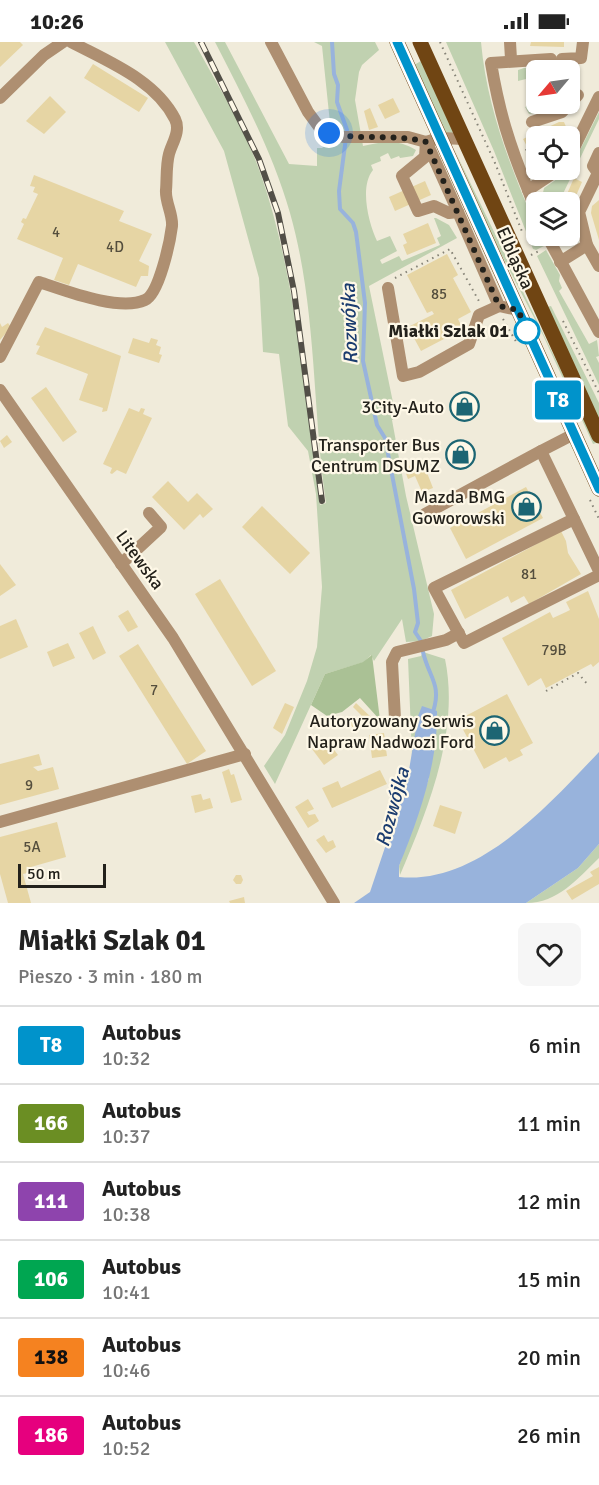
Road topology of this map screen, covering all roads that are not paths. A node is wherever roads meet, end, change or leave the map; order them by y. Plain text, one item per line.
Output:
1 (63, 42) edge
2 (71, 42) edge
3 (270, 42) edge
4 (397, 42) edge
5 (420, 42) edge
6 (510, 42) edge
7 (583, 42) edge
8 (511, 59) junction
9 (599, 97) edge
10 (0, 98) edge
11 (556, 114) edge
12 (532, 122) dead end
13 (580, 136) edge
14 (465, 139) junction
15 (433, 140) junction
16 (599, 153) edge
17 (543, 180) edge
18 (528, 190) joint
19 (458, 212) junction
20 (587, 245) junction
21 (552, 246) edge
22 (560, 262) junction
23 (599, 266) edge
24 (388, 288) road end
25 (499, 306) junction
26 (518, 310) junction
27 (599, 332) edge
28 (0, 357) edge
29 (0, 390) edge
30 (574, 434) junction
31 (599, 436) edge
32 (541, 451) junction
33 (598, 483) edge
34 (149, 513) dead end
35 (425, 514) dead end
36 (574, 519) junction
37 (121, 564) junction
38 (599, 573) edge
39 (459, 633) junction
40 (395, 719) dead end
41 (245, 754) junction
42 (0, 822) edge
43 (334, 903) edge

1 - 10 street
2 - 28 street
3 - 15 street
4 - 15 main road, Elbląska
5 - 14 main road, Elbląska
6 - 8 street
7 - 8 street
8 - 18 street
9 - 13 street
11 - 12 street
14 - 15 street
14 - 31 main road, Elbląska
15 - 19 street
15 - 19 street
15 - 26 main road, Elbląska
16 - 20 street
17 - 18 street
19 - 25 street
20 - 22 street
20 - 23 street
21 - 22 street
22 - 27 street
24 - 25 street
25 - 26 street
26 - 30 main road, Elbląska
29 - 37 street, Litewska
30 - 32 street
30 - 33 main road, Elbląska
32 - 35 street
32 - 36 street
34 - 37 street
36 - 38 street
36 - 39 street
37 - 41 street, Litewska
38 - 39 street
39 - 40 street
41 - 42 street
41 - 43 street, Litewska

